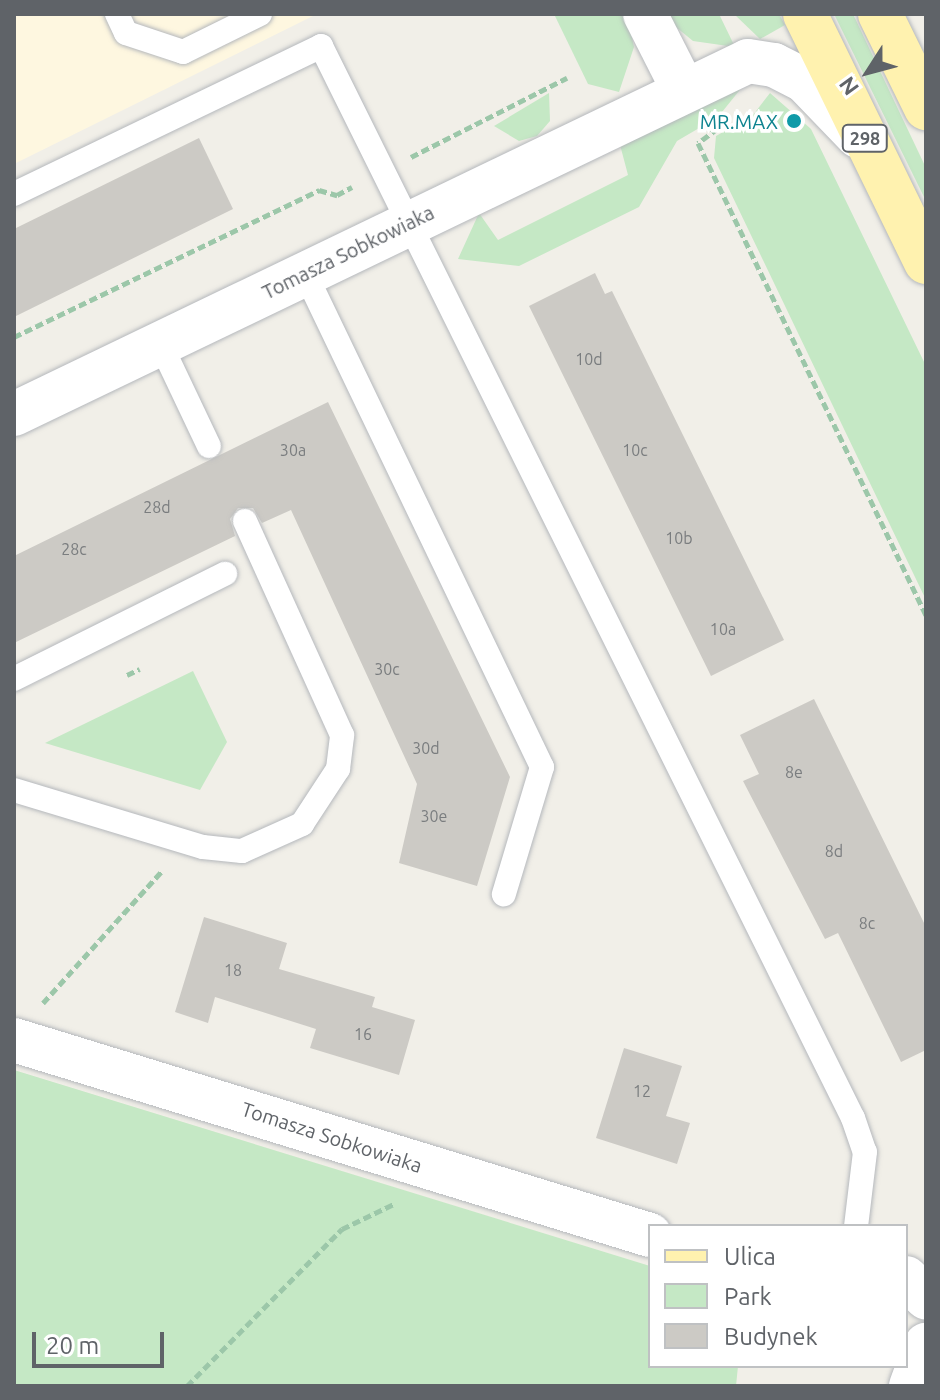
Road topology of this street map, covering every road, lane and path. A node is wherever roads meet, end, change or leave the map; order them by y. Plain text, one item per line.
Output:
1 (117, 14) edge
2 (260, 14) edge
3 (645, 14) edge
4 (805, 14) edge
5 (880, 14) edge
6 (567, 78) dead end
7 (683, 89) junction
8 (926, 108) edge
9 (722, 126) dead end
10 (871, 150) junction
11 (385, 170) junction
12 (14, 194) edge
13 (411, 222) junction
14 (926, 262) edge
15 (305, 273) junction
16 (14, 337) edge
17 (160, 343) junction
18 (14, 414) edge
19 (209, 446) dead end
20 (245, 521) dead end
21 (225, 574) dead end
22 (925, 611) edge
23 (140, 669) dead end
24 (127, 675) dead end
25 (14, 679) edge
26 (14, 790) edge
27 (182, 840) junction
28 (504, 894) dead end
29 (24, 1026) edge
30 (452, 1175) junction
31 (856, 1224) edge
32 (648, 1234) edge
33 (908, 1280) edge
34 (926, 1297) edge
35 (926, 1345) edge
36 (187, 1386) edge
37 (911, 1386) edge

1 - 2 lane
3 - 7 street
4 - 10 main road, 298
5 - 8 main road
6 - 11 path
7 - 10 street, Tomasza Sobkowiaka
7 - 13 street, Tomasza Sobkowiaka
9 - 22 path
10 - 14 main road, 298
11 - 12 lane
11 - 13 lane
11 - 16 path
13 - 15 street, Tomasza Sobkowiaka
13 - 31 lane
15 - 17 street, Tomasza Sobkowiaka
15 - 28 lane
17 - 18 street, Tomasza Sobkowiaka
17 - 19 lane
20 - 27 lane
21 - 25 lane
23 - 24 path
26 - 27 lane
27 - 29 path
29 - 30 street, Tomasza Sobkowiaka
30 - 32 street, Tomasza Sobkowiaka
30 - 36 path
33 - 34 street
35 - 37 street

